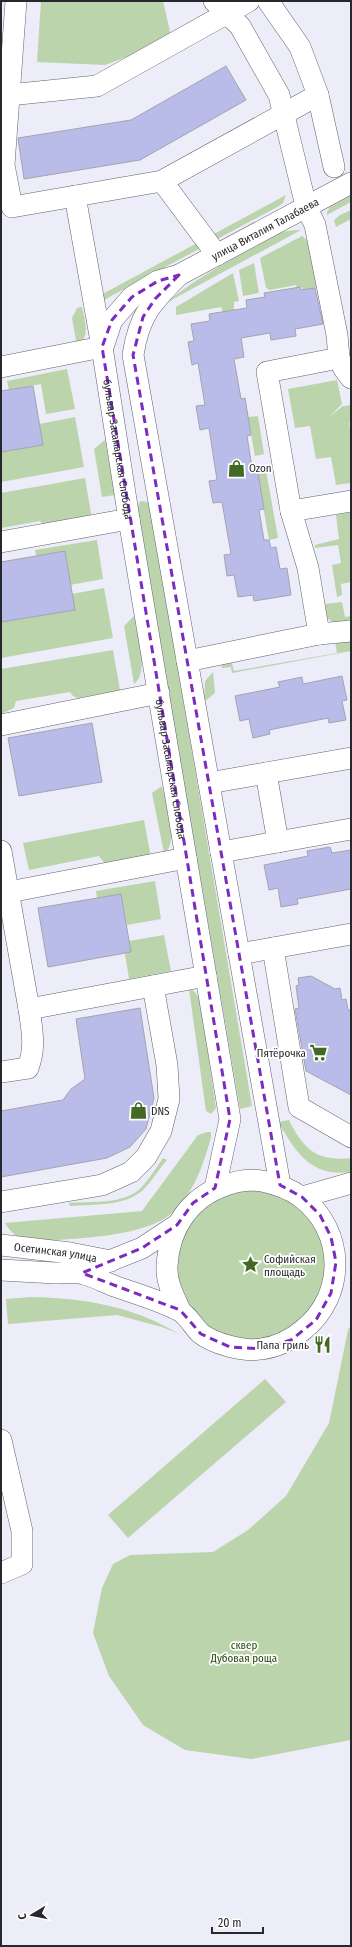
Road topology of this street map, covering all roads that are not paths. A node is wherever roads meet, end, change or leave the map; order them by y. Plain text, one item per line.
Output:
1 (16, 1) edge
2 (249, 1) edge
3 (268, 1) edge
4 (221, 7) edge
5 (318, 95) junction
6 (9, 96) junction
7 (283, 114) junction
8 (334, 167) dead end
9 (162, 181) junction
10 (351, 183) edge
11 (75, 196) junction
12 (306, 206) junction
13 (217, 255) junction
14 (180, 275) junction
15 (344, 335) edge
16 (103, 353) junction
17 (133, 355) junction
18 (339, 358) junction
19 (1, 367) edge
20 (351, 378) edge
21 (351, 501) edge
22 (291, 511) junction
23 (129, 519) junction
24 (1, 542) edge
25 (351, 631) edge
26 (319, 634) junction
27 (187, 661) junction
28 (159, 693) junction
29 (1, 724) edge
30 (351, 758) edge
31 (266, 773) junction
32 (209, 783) junction
33 (351, 829) edge
34 (278, 842) junction
35 (1, 851) edge
36 (221, 852) junction
37 (186, 858) junction
38 (9, 892) junction
39 (351, 934) edge
40 (273, 948) junction
41 (239, 954) junction
42 (206, 976) junction
43 (153, 986) junction
44 (29, 1009) junction
45 (1, 1072) edge
46 (351, 1137) edge
47 (351, 1183) edge
48 (280, 1185) junction
49 (215, 1188) junction
50 (351, 1191) edge
51 (302, 1197) junction
52 (1, 1202) edge
53 (177, 1225) junction
54 (1, 1245) edge
55 (343, 1256) edge
56 (111, 1261) junction
57 (1, 1270) edge
58 (82, 1273) junction
59 (180, 1310) junction
60 (1, 1440) edge
61 (6, 1488) edge
62 (1, 1573) edge

1 - 6 street
2 - 4 street
3 - 5 street
4 - 6 street
4 - 7 street
5 - 7 street
5 - 8 street
6 - 11 street
7 - 9 street
7 - 12 street
9 - 11 street
9 - 13 street
10 - 12 street, улица Виталия Талабаева
11 - 16 street, бульвар Засамарская Слобода
12 - 13 street, улица Виталия Талабаева
12 - 15 street
13 - 14 street, улица Виталия Талабаева
14 - 16 street
14 - 17 street
15 - 18 street
16 - 17 street
16 - 19 street
16 - 23 street, бульвар Засамарская Слобода
17 - 27 street
18 - 20 street
18 - 22 street
21 - 22 street
22 - 26 street
23 - 24 street
23 - 28 street, бульвар Засамарская Слобода
25 - 26 street
26 - 27 street
27 - 32 street
28 - 29 street
28 - 37 street, бульвар Засамарская Слобода
30 - 31 street
31 - 32 street
31 - 34 street
32 - 36 street
33 - 34 street
34 - 36 street
35 - 38 street
36 - 41 street
37 - 38 street
37 - 42 street, бульвар Засамарская Слобода
38 - 44 street
39 - 40 street
40 - 41 street
40 - 46 street
41 - 48 street
42 - 43 street
42 - 49 street, бульвар Засамарская Слобода
43 - 44 street
43 - 52 street
44 - 45 street
47 - 51 street
48 - 49 street
48 - 51 street
49 - 53 street
50 - 51 street
51 - 55 street
53 - 56 street, Осетинская улица
53 - 59 street
54 - 56 street, Осетинская улица
55 - 59 street
56 - 58 street, Осетинская улица
57 - 58 street, Осетинская улица
58 - 59 street, Осетинская улица
60 - 61 street
61 - 62 street

